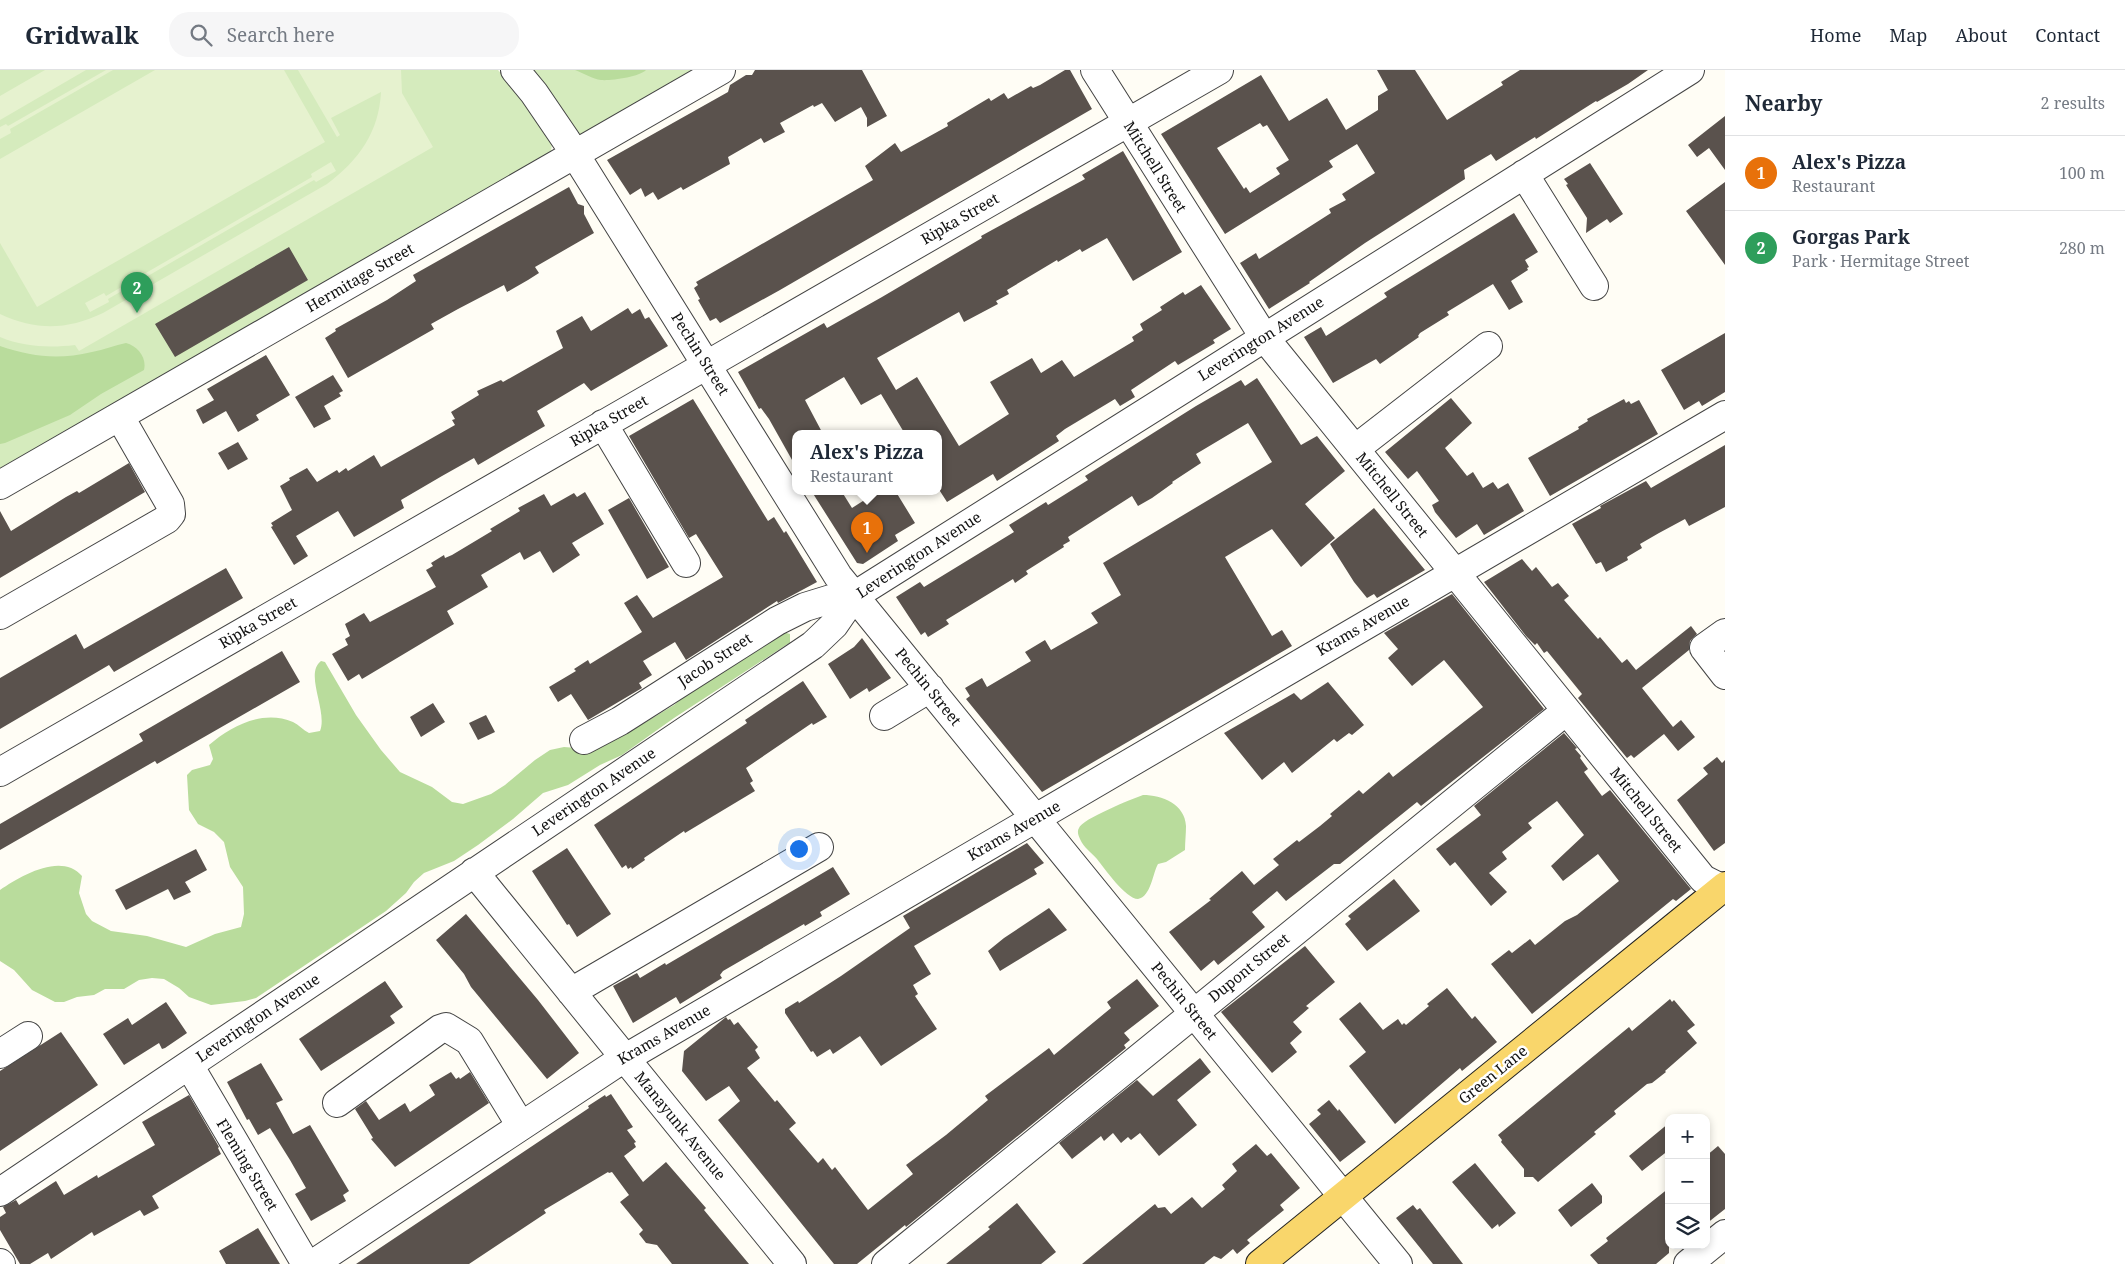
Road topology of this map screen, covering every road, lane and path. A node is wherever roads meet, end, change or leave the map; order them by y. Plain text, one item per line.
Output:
1 (515, 70) edge
2 (721, 70) edge
3 (1095, 70) edge
4 (1218, 70) edge
5 (1690, 70) edge
6 (1128, 122) junction
7 (575, 154) junction
8 (1524, 174) junction
9 (1594, 286) dead end
10 (1264, 337) junction
11 (1488, 346) dead end
12 (707, 364) junction
13 (1725, 414) edge
14 (120, 417) junction
15 (603, 424) junction
16 (1355, 449) junction
17 (0, 486) edge
18 (686, 563) dead end
19 (1454, 573) junction
20 (854, 596) junction
21 (0, 615) edge
22 (1725, 633) edge
23 (1725, 675) edge
24 (930, 688) junction
25 (1566, 711) junction
26 (884, 716) dead end
27 (584, 740) dead end
28 (0, 772) edge
29 (1035, 819) junction
30 (819, 847) dead end
31 (474, 872) junction
32 (1724, 888) edge
33 (571, 992) junction
34 (1194, 1013) junction
35 (28, 1036) dead end
36 (0, 1054) edge
37 (625, 1059) junction
38 (189, 1065) junction
39 (337, 1102) dead end
40 (521, 1126) junction
41 (2, 1187) edge
42 (1343, 1196) junction
43 (1725, 1234) edge
44 (306, 1264) edge
45 (313, 1264) edge
46 (792, 1264) edge
47 (886, 1264) edge
48 (1260, 1264) edge
49 (1398, 1264) edge
50 (1688, 1264) edge

1 - 7 street, Pechin Street
2 - 7 street, Hermitage Street
3 - 6 street, Mitchell Street
4 - 6 street, Ripka Street
5 - 8 street, Leverington Avenue
6 - 10 street, Mitchell Street
6 - 12 street, Ripka Street
7 - 12 street, Pechin Street
7 - 14 street, Hermitage Street
8 - 9 street
8 - 10 street, Leverington Avenue
10 - 16 street, Mitchell Street
10 - 20 street, Leverington Avenue
11 - 16 street
12 - 15 street, Ripka Street
12 - 20 street, Pechin Street
13 - 19 street, Krams Avenue
14 - 17 street, Hermitage Street
14 - 21 street
15 - 18 street
15 - 28 street, Ripka Street
16 - 19 street, Mitchell Street
19 - 25 street, Mitchell Street
19 - 29 street, Krams Avenue
20 - 24 street, Pechin Street
20 - 27 street, Jacob Street
20 - 31 street, Leverington Avenue
22 - 23 street
24 - 26 street
24 - 29 street, Pechin Street
25 - 32 street, Mitchell Street
25 - 34 street, Dupont Street
29 - 34 street, Pechin Street
29 - 37 street, Krams Avenue
30 - 33 street
31 - 33 street, Manayunk Avenue
31 - 38 street, Leverington Avenue
32 - 42 main road, Green Lane
33 - 37 street, Manayunk Avenue
34 - 42 street, Pechin Street
34 - 47 street, Dupont Street
35 - 36 street
37 - 40 street, Krams Avenue
37 - 46 street, Manayunk Avenue
38 - 41 street, Leverington Avenue
38 - 44 street, Fleming Street
39 - 40 street
40 - 45 street, Krams Avenue
42 - 48 main road, Green Lane
42 - 49 street, Pechin Street
43 - 50 street

